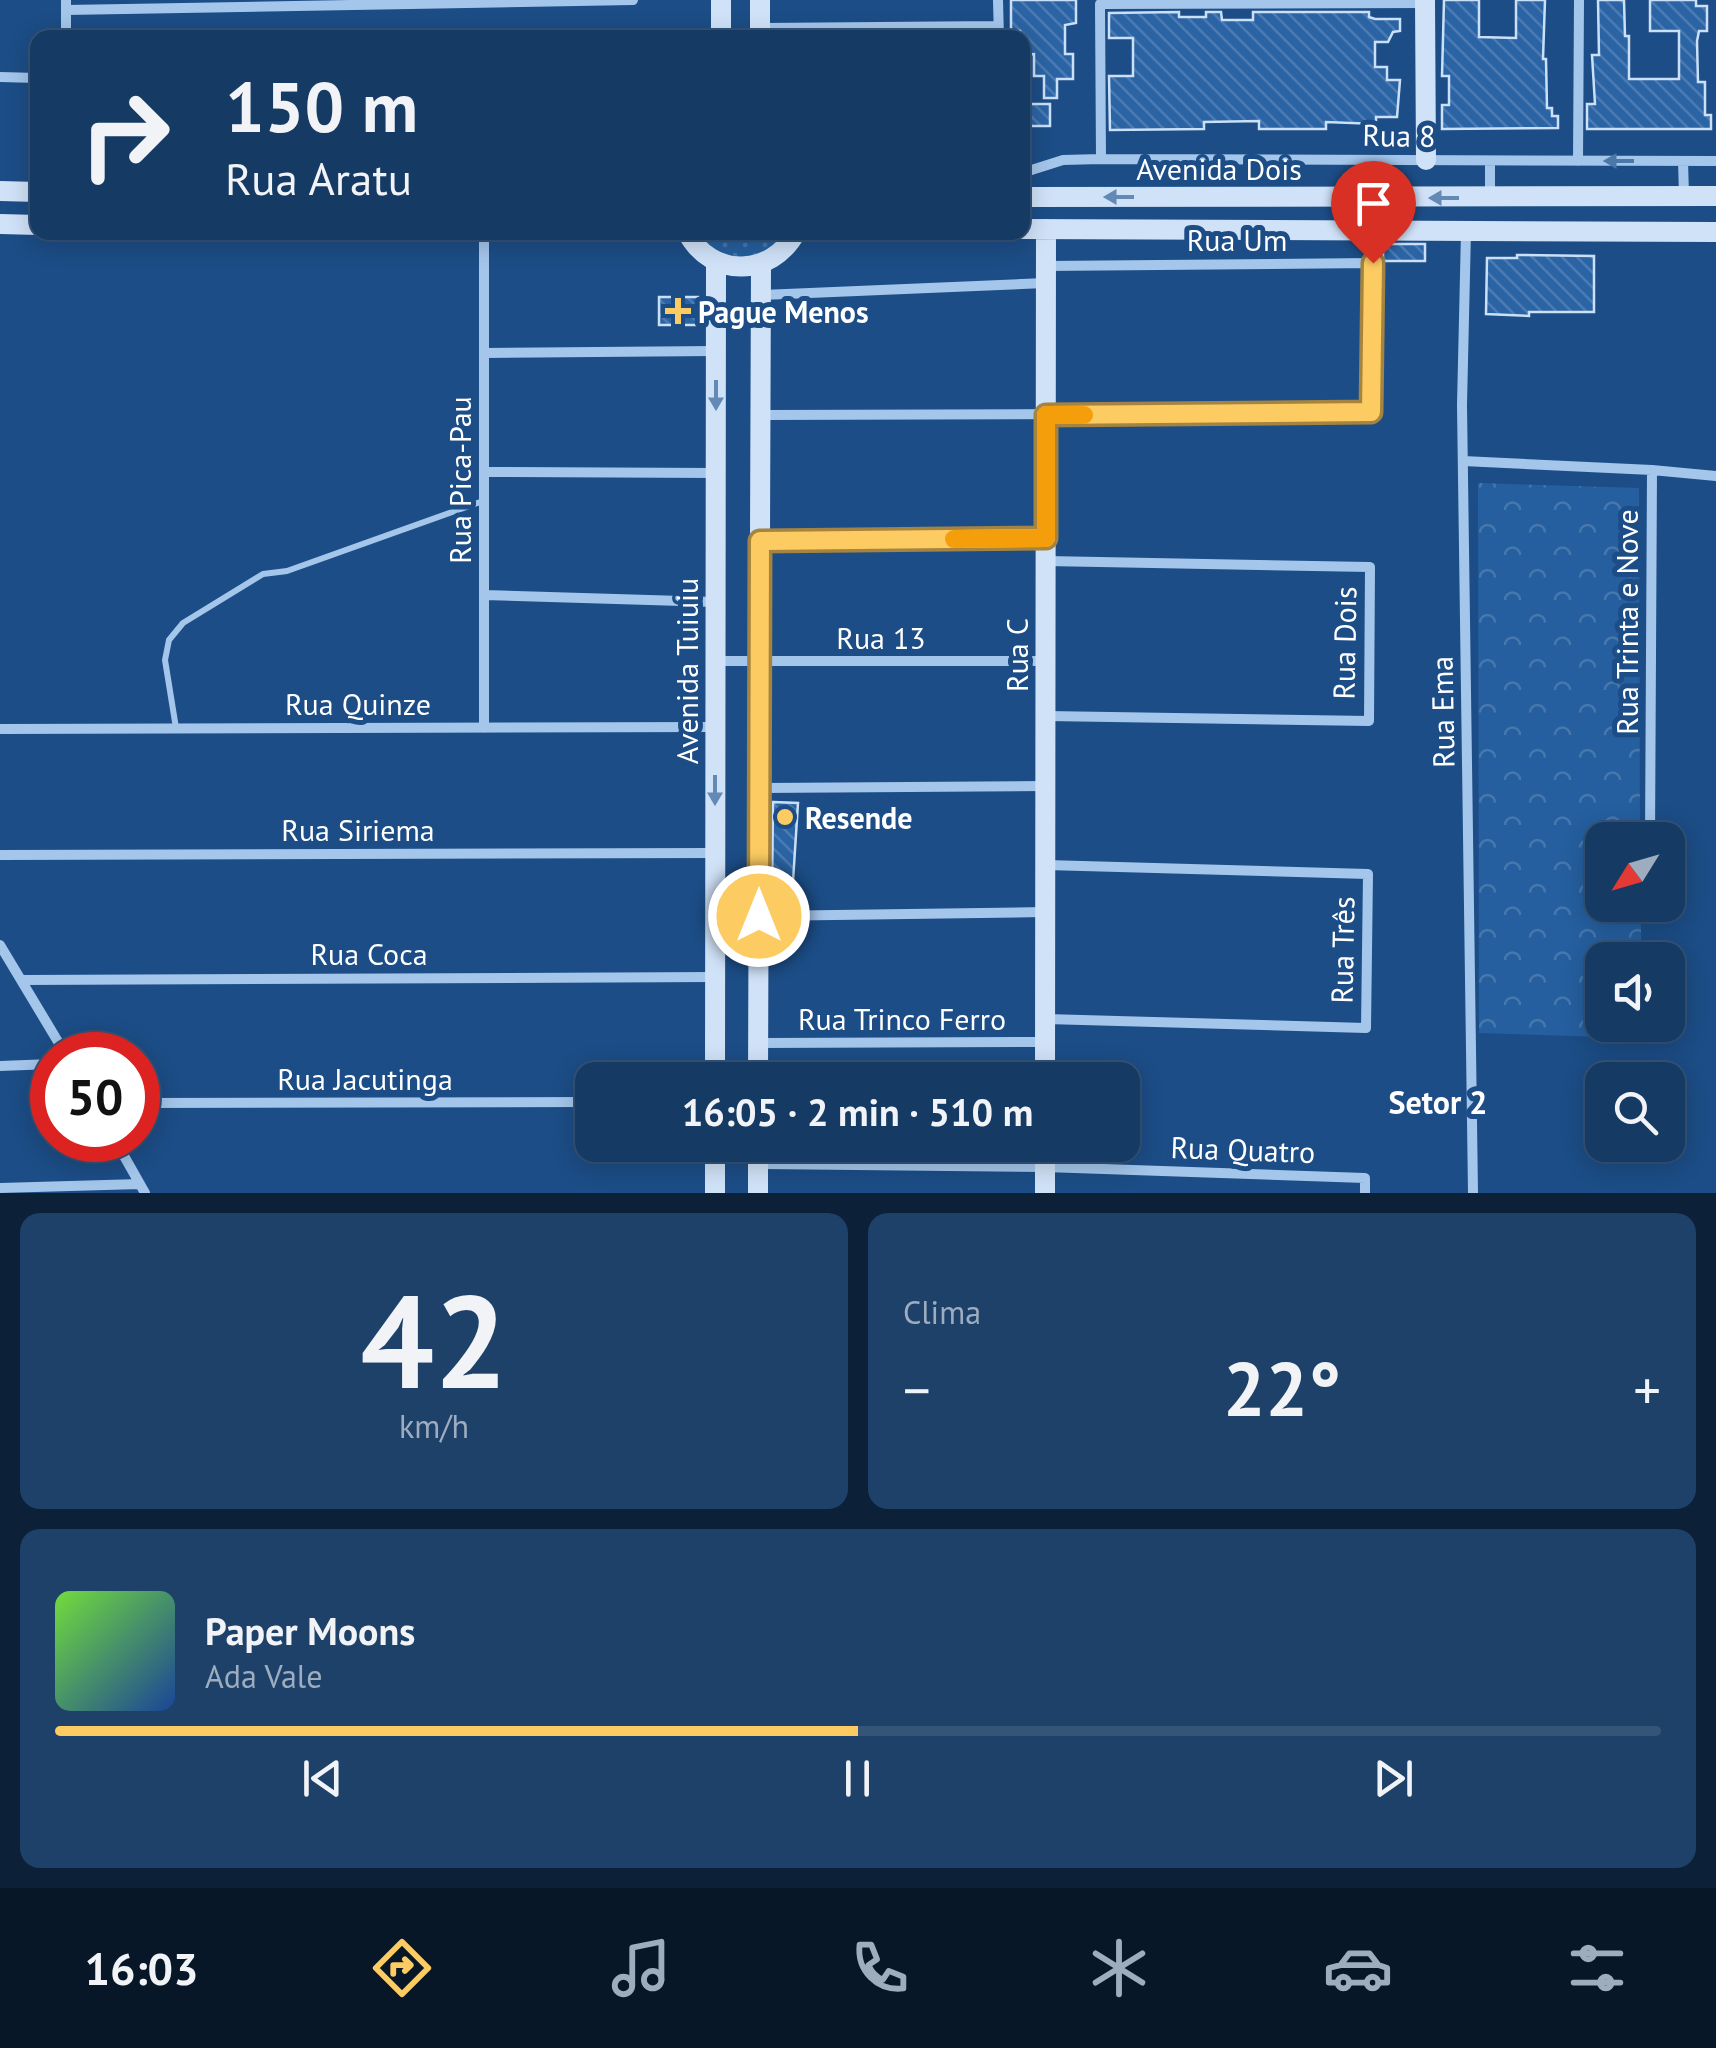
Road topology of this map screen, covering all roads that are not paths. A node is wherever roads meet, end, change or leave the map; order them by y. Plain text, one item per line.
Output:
1 (632, 0) edge
2 (721, 0) edge
3 (760, 0) edge
4 (998, 0) edge
5 (1580, 0) edge
6 (1425, 2) edge
7 (66, 5) edge
8 (721, 30) edge
9 (760, 30) edge
10 (998, 30) edge
11 (0, 78) edge
12 (30, 78) edge
13 (1100, 159) junction
14 (1426, 160) junction
15 (1578, 161) junction
16 (1716, 161) edge
17 (1490, 162) junction
18 (1683, 162) junction
19 (1030, 170) edge
20 (0, 191) edge
21 (30, 192) edge
22 (1716, 196) edge
23 (1030, 197) edge
24 (1684, 197) junction
25 (1490, 198) junction
26 (0, 224) edge
27 (30, 225) edge
28 (1030, 229) edge
29 (1046, 229) junction
30 (1466, 231) junction
31 (1716, 232) edge
32 (484, 240) edge
33 (693, 240) edge
34 (790, 240) edge
35 (716, 262) junction
36 (762, 264) junction
37 (1046, 274) junction
38 (762, 295) junction
39 (716, 351) junction
40 (484, 354) junction
41 (761, 415) junction
42 (1046, 415) junction
43 (1463, 461) junction
44 (1652, 470) junction
45 (484, 472) junction
46 (716, 473) junction
47 (1716, 476) edge
48 (484, 500) junction
49 (1046, 538) junction
50 (760, 541) junction
51 (1046, 562) junction
52 (484, 595) junction
53 (716, 602) junction
54 (1046, 661) junction
55 (716, 662) junction
56 (760, 663) junction
57 (1046, 716) junction
58 (716, 727) junction
59 (484, 728) junction
60 (0, 729) edge
61 (177, 729) junction
62 (1046, 786) junction
63 (759, 788) junction
64 (1650, 822) edge
65 (716, 854) junction
66 (0, 855) edge
67 (1046, 864) junction
68 (1046, 912) junction
69 (759, 916) junction
70 (0, 945) edge
71 (715, 976) junction
72 (22, 980) junction
73 (1046, 1019) junction
74 (53, 1032) edge
75 (1045, 1042) junction
76 (758, 1043) junction
77 (715, 1062) edge
78 (758, 1062) edge
79 (1045, 1062) edge
80 (30, 1065) edge
81 (0, 1066) edge
82 (575, 1102) edge
83 (160, 1103) edge
84 (128, 1162) edge
85 (715, 1162) edge
86 (758, 1162) edge
87 (1045, 1162) edge
88 (1132, 1162) edge
89 (0, 1188) edge
90 (143, 1188) edge
91 (715, 1193) edge
92 (758, 1193) edge
93 (1045, 1193) edge
94 (1364, 1193) edge
95 (1473, 1193) edge

1 - 7 street
2 - 8 main road
3 - 9 main road
4 - 10 street
5 - 15 street
6 - 13 street
6 - 14 main road
11 - 12 street
13 - 14 street, Rua 8
13 - 19 street, Rua 8
14 - 17 street, Rua 8
15 - 17 street, Rua 8
18 -> 15 street, Rua 8
16 - 18 street, Rua 8
17 - 25 street
18 - 24 street
20 - 21 main road
22 - 24 main road, Avenida Dois
25 -> 23 main road, Avenida Dois
24 - 25 main road, Avenida Dois
26 - 27 main road
28 - 29 main road, Avenida Dois
29 - 30 main road, Avenida Dois
29 - 37 main road, Rua C
30 - 31 main road, Avenida Dois
30 - 43 street, Rua Ema
32 - 40 street, Rua Pica-Pau
33 - 35 main road
34 - 36 main road
35 - 36 main road
35 - 39 main road, Avenida Tuiuiu
36 - 38 main road
37 - 38 street
37 - 42 main road, Rua C
37 - 42 street, Rua Um
38 - 41 main road
39 - 40 street
39 -> 46 main road, Avenida Tuiuiu
40 - 45 street, Rua Pica-Pau
41 - 42 street
41 - 50 main road
42 - 49 main road, Rua C
43 - 44 street
43 - 95 street, Rua Ema
44 - 47 street, Rua Trinta e Nove
44 - 64 street, Rua Trinta e Nove
45 - 46 street
45 - 48 street, Rua Pica-Pau
46 - 53 main road, Avenida Tuiuiu
48 - 52 street, Rua Pica-Pau
48 - 61 lane
49 - 50 street
49 - 51 main road, Rua C
50 - 56 main road
51 - 54 main road, Rua C
51 - 57 street, Rua Dois
52 - 53 street
52 - 59 street, Rua Pica-Pau
53 - 55 main road, Avenida Tuiuiu
54 - 56 street, Rua 13
54 - 57 main road, Rua C
55 - 56 street, Rua 13
55 - 58 main road, Avenida Tuiuiu
56 - 63 main road
57 - 62 main road, Rua C
58 - 59 street, Rua Quinze
58 -> 65 main road, Avenida Tuiuiu
59 - 61 street, Rua Quinze
60 - 61 street, Rua Quinze
62 - 63 street
62 - 67 main road, Rua C
63 - 69 main road
65 - 66 street, Rua Siriema
65 - 71 main road, Avenida Tuiuiu
67 - 68 main road, Rua C
67 - 73 street, Rua Três
68 - 69 street
68 - 73 main road, Rua C
69 - 76 main road
70 - 72 street
71 - 72 street, Rua Coca
71 - 77 main road, Avenida Tuiuiu
72 - 74 street
73 - 75 main road, Rua C
75 - 76 street, Rua Trinco Ferro
75 - 79 main road, Rua C
76 - 78 main road
80 - 81 street
82 - 83 street, Rua Jacutinga
84 - 90 street
85 - 91 main road
86 - 92 main road
87 - 93 main road
88 - 94 street, Rua Quatro
89 - 90 street

